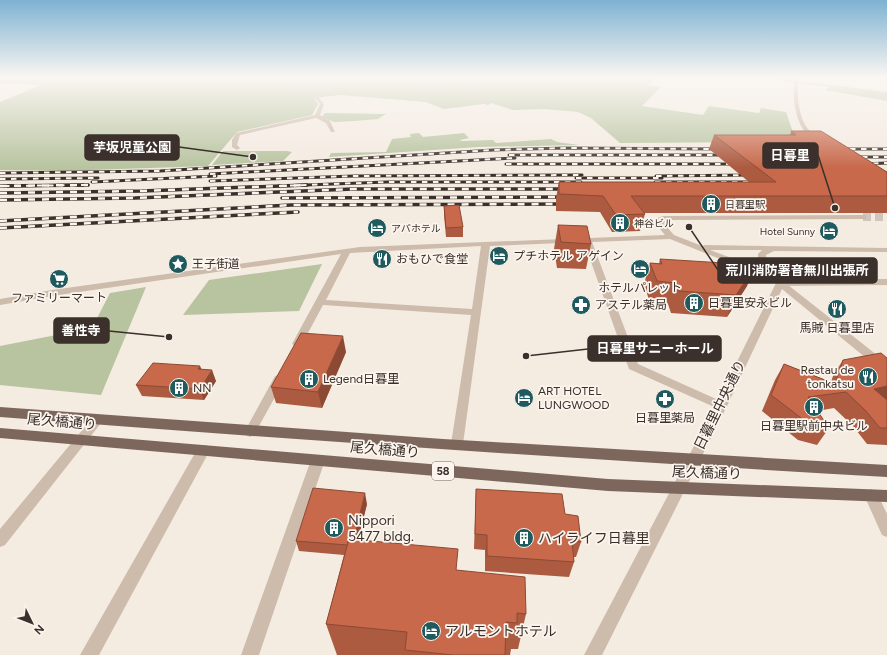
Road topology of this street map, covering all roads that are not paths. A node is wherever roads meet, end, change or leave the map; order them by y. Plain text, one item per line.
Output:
1 (321, 108) edge
2 (799, 108) edge
3 (317, 116) junction
4 (333, 131) dead end
5 (822, 143) edge
6 (238, 148) dead end
7 (864, 217) tunnel mouth
8 (671, 237) junction
9 (587, 240) junction
10 (486, 243) junction
11 (693, 246) junction
12 (771, 249) junction
13 (887, 250) edge
14 (347, 251) junction
15 (768, 275) junction
16 (882, 282) edge
17 (780, 283) junction
18 (887, 291) edge
19 (0, 302) edge
20 (320, 302) junction
21 (476, 312) junction
22 (290, 357) edge
23 (882, 362) edge
24 (887, 369) edge
25 (283, 370) edge
26 (721, 406) junction
27 (0, 412) edge
28 (97, 420) junction
29 (0, 432) edge
30 (250, 432) junction
31 (81, 439) junction
32 (457, 444) junction
33 (204, 450) junction
34 (318, 460) junction
35 (693, 461) junction
36 (887, 471) edge
37 (680, 487) junction
38 (871, 495) junction
39 (887, 496) edge
40 (887, 530) edge
41 (0, 540) edge
42 (89, 655) edge
43 (250, 655) edge
44 (594, 655) edge

1 - 3 street
2 - 5 street
3 - 4 street
3 - 6 street
7 - 8 street
8 - 9 street
8 - 11 street
9 - 10 street
9 - 26 street
10 - 14 street
10 - 21 street
11 - 12 street
11 - 15 street
12 - 13 street
12 - 15 street
14 - 19 street
14 - 20 street
15 - 17 street
16 - 17 street
16 - 18 street
17 - 23 street
17 - 26 street, 日暮里中央通り
20 - 21 street
20 - 22 street
21 - 32 street
23 - 24 street
25 - 30 street
26 - 35 street, 日暮里中央通り
27 - 28 main road, 尾久橋通り / 58
28 - 30 main road, 尾久橋通り / 58
28 - 31 street
29 - 31 main road, 尾久橋通り / 58
30 - 32 main road, 尾久橋通り / 58
31 - 33 main road, 尾久橋通り / 58
31 - 41 street
32 - 35 main road, 尾久橋通り / 58
33 - 34 main road, 尾久橋通り / 58
33 - 42 street
34 - 37 main road, 尾久橋通り / 58
34 - 43 street
35 - 36 main road, 尾久橋通り / 58
35 - 37 street, 日暮里中央通り
37 - 38 main road, 尾久橋通り / 58
37 - 44 street, 日暮里中央通り
38 - 39 main road, 尾久橋通り / 58
38 - 40 street

